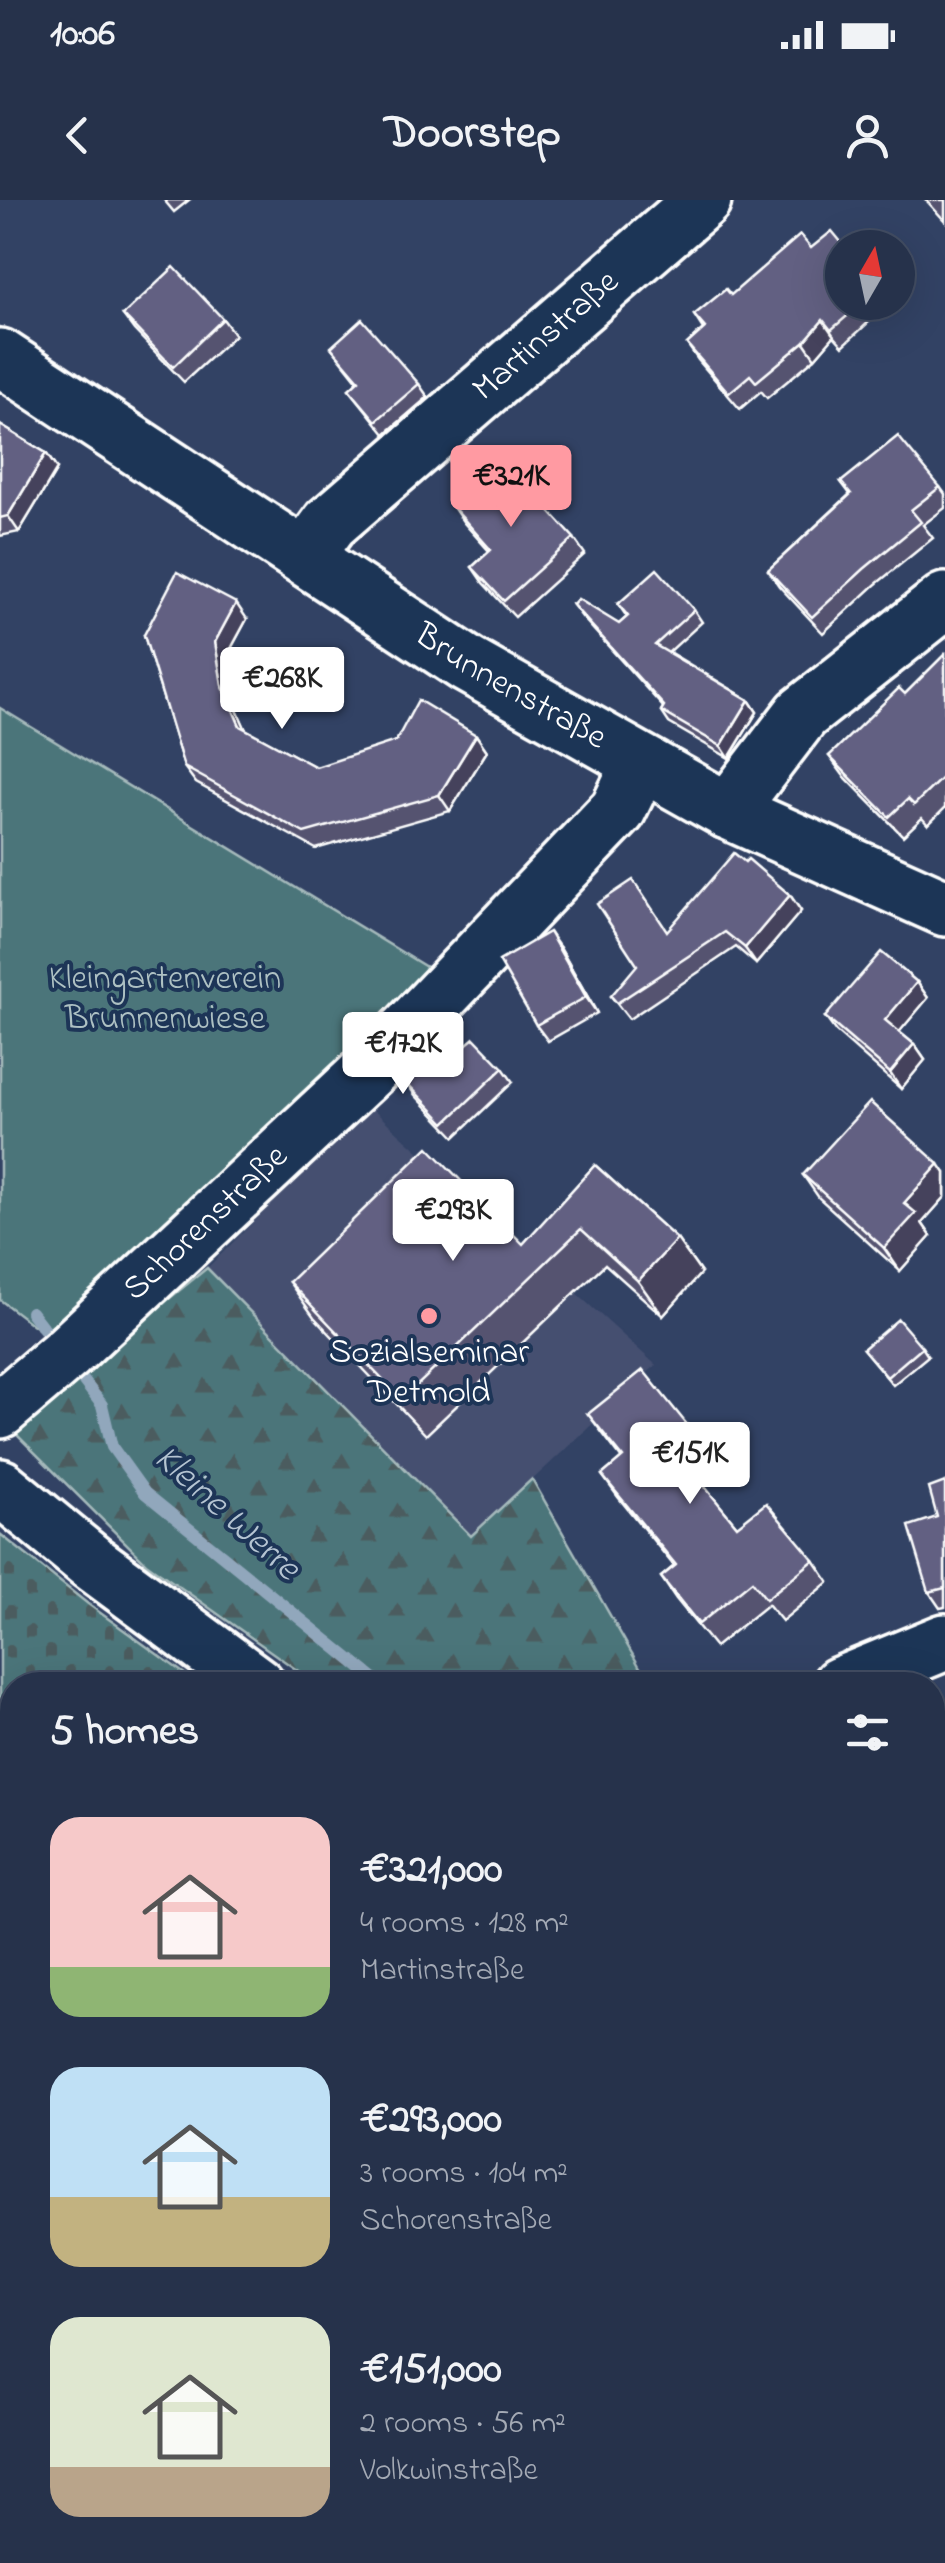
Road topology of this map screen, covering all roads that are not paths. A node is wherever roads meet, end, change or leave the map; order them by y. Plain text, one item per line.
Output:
1 (704, 200) edge
2 (0, 357) edge
3 (305, 557) junction
4 (945, 601) edge
5 (640, 764) junction
6 (728, 811) junction
7 (945, 908) edge
8 (0, 1410) edge
9 (0, 1487) edge
10 (945, 1642) edge
11 (240, 1672) edge
12 (872, 1672) edge

1 - 3 street, Martinstraße
2 - 3 street, Brunnenstraße
3 - 5 street, Brunnenstraße
4 - 6 street
5 - 6 street, Brunnenstraße
5 - 8 street, Schorenstraße
6 - 7 street, Brunnenstraße
9 - 11 street
10 - 12 street

